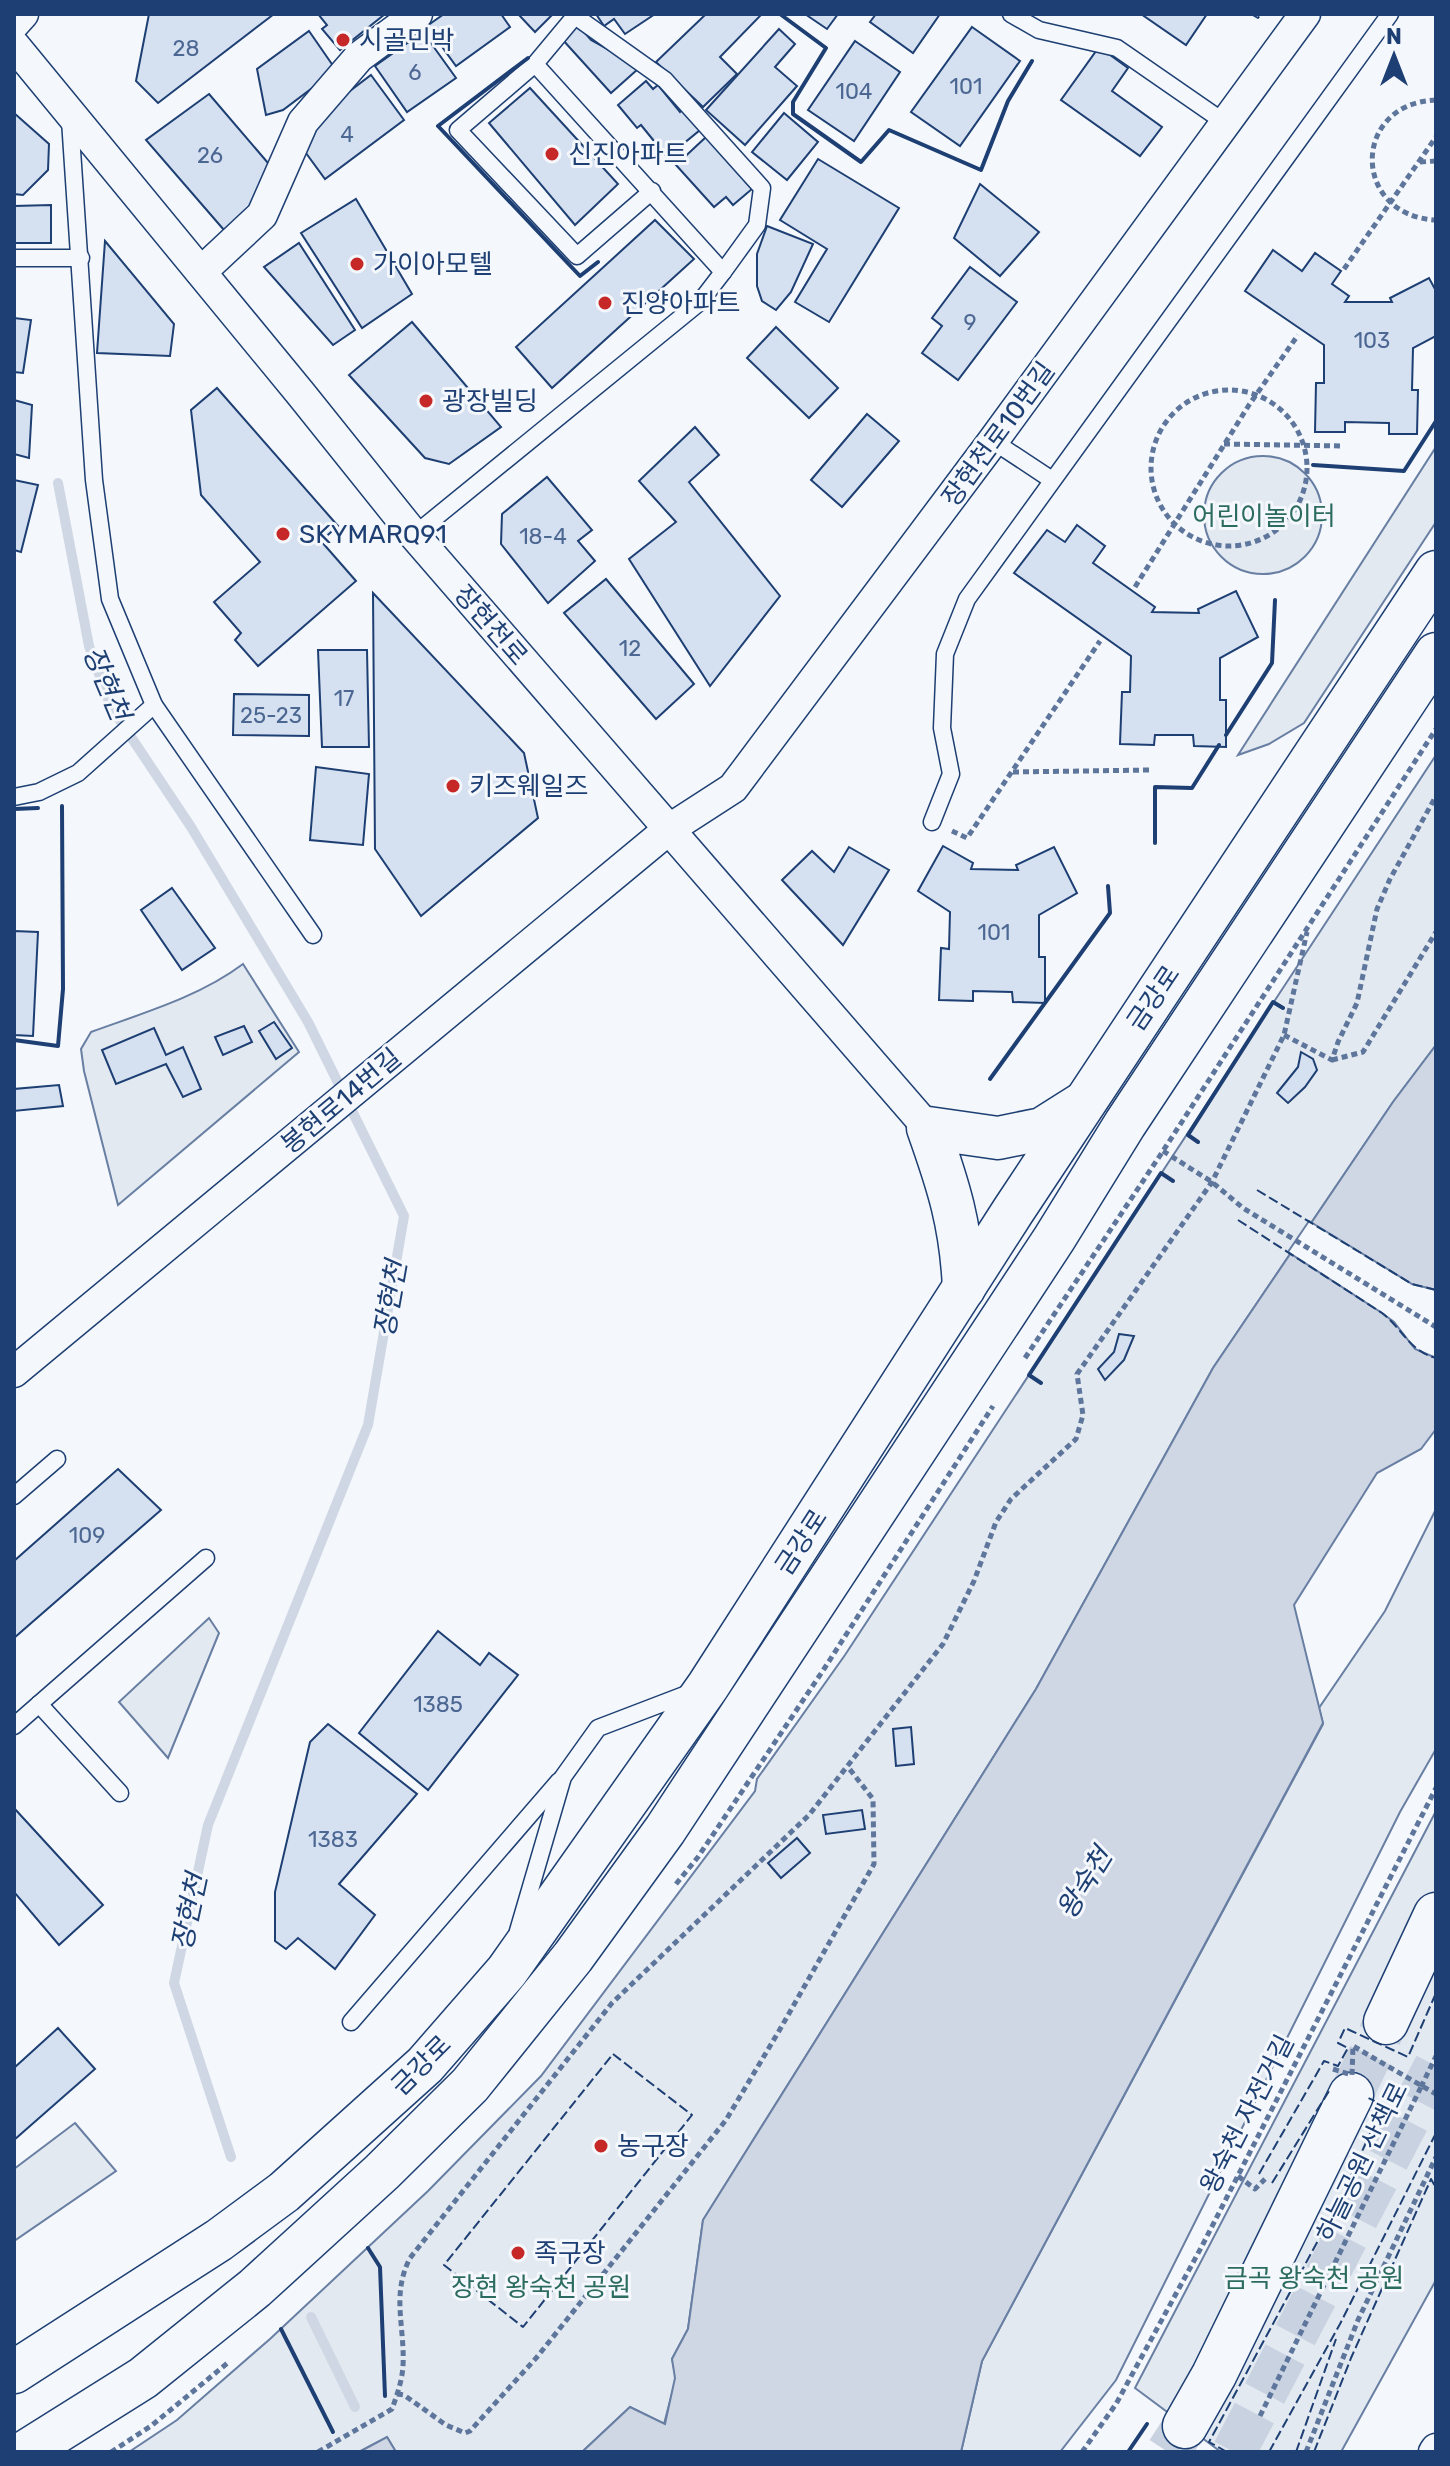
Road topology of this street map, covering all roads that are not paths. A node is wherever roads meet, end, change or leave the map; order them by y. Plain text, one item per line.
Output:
1 (23, 14) edge
2 (417, 14) edge
3 (1011, 14) edge
4 (1305, 14) edge
5 (1390, 14) edge
6 (574, 15) edge
7 (14, 24) edge
8 (14, 45) edge
9 (535, 64) junction
10 (69, 110) junction
11 (1224, 122) junction
12 (652, 191) junction
13 (14, 258) edge
14 (81, 258) junction
15 (201, 272) junction
16 (723, 272) junction
17 (993, 441) junction
18 (1052, 480) junction
19 (414, 535) junction
20 (1436, 572) edge
21 (1436, 654) edge
22 (154, 705) junction
23 (14, 797) edge
24 (932, 822) road end
25 (668, 830) junction
26 (313, 935) dead end
27 (1084, 1103) junction
28 (928, 1128) junction
29 (964, 1288) junction
30 (14, 1372) edge
31 (57, 1459) dead end
32 (14, 1496) edge
33 (206, 1558) dead end
34 (708, 1686) junction
35 (39, 1704) junction
36 (14, 1726) edge
37 (563, 1777) junction
38 (120, 1793) dead end
39 (1436, 1915) edge
40 (507, 1971) junction
41 (351, 2022) dead end
42 (1386, 2022) tunnel mouth
43 (1342, 2082) tunnel mouth
44 (14, 2372) edge
45 (1185, 2426) tunnel mouth
46 (25, 2452) edge

1 - 7 street
2 - 15 street
3 - 11 lane
4 - 11 street, 장현천로10번길
5 - 18 lane
6 - 9 lane
6 - 16 lane
8 - 10 street, 장현천로
9 - 12 lane
9 - 12 lane
10 - 14 lane
10 - 15 street, 장현천로
11 - 17 street, 장현천로10번길
12 - 16 lane
13 - 14 lane
14 - 22 lane
15 - 19 street, 장현천로
16 - 19 lane
17 - 18 lane
17 - 25 street, 장현천로10번길
18 - 24 lane
19 - 25 street, 장현천로
20 - 27 main road, 금강로
21 - 46 main road, 금강로
22 - 23 lane
22 - 26 lane
25 - 28 street, 장현천로
25 - 30 street, 봉현로14번길
27 - 28 main road
27 - 29 main road, 금강로
28 - 29 main road
29 - 34 main road, 금강로
31 - 32 lane
33 - 35 lane
34 - 37 lane
34 - 40 main road, 금강로
35 - 36 lane
35 - 38 lane
37 - 40 lane
37 - 41 lane
39 - 42 highway
40 - 44 main road, 금강로
43 - 45 highway

